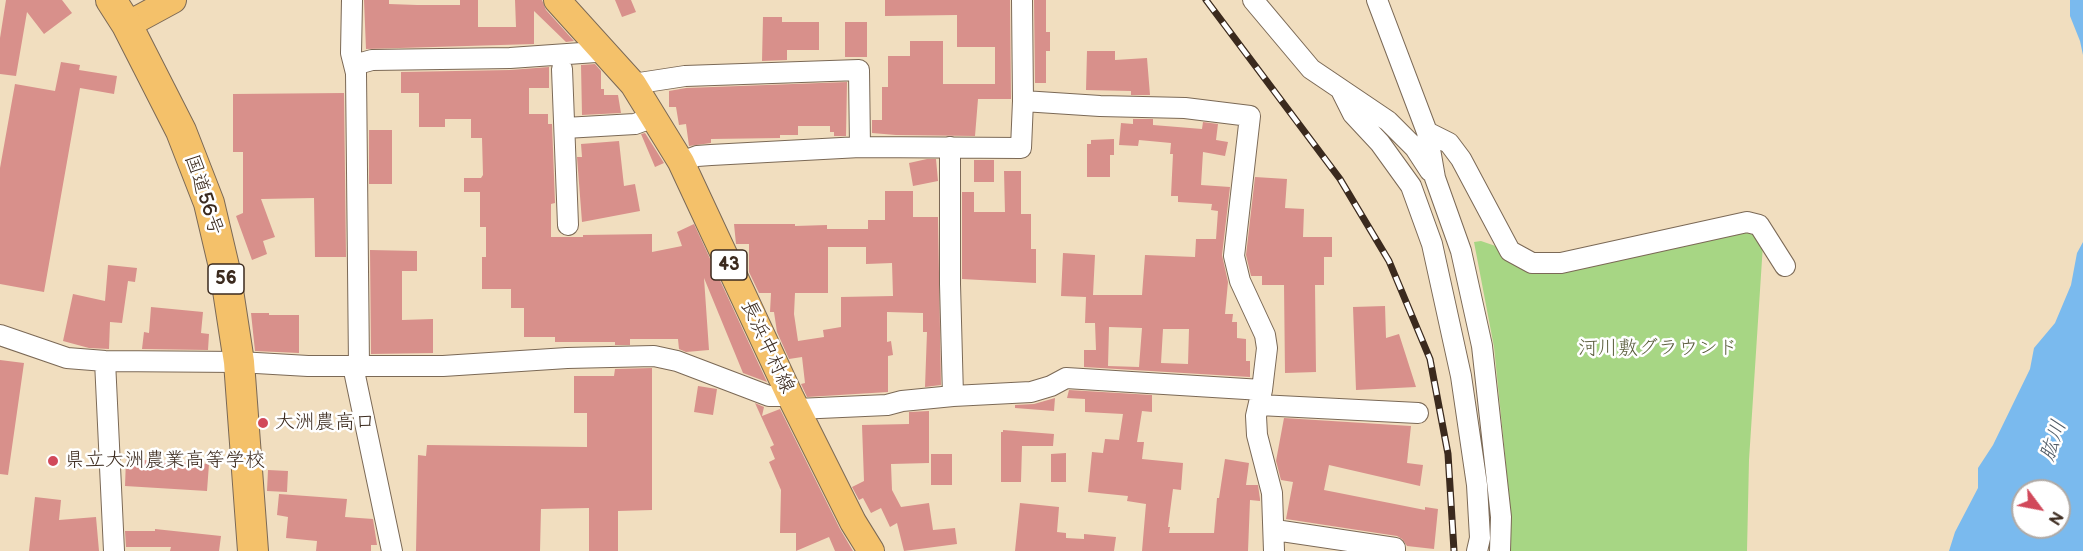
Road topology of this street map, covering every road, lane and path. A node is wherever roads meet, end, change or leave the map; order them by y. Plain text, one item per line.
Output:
1 (111, 0) edge
2 (173, 0) edge
3 (352, 0) edge
4 (557, 0) edge
5 (1022, 0) edge
6 (1253, 0) edge
7 (1377, 0) edge
8 (127, 25) junction
9 (600, 48) junction
10 (354, 64) junction
11 (562, 69) dead end
12 (633, 84) junction
13 (1341, 90) junction
14 (1023, 101) junction
15 (654, 117) junction
16 (565, 128) junction
17 (1428, 132) junction
18 (860, 147) junction
19 (950, 147) junction
20 (681, 162) junction
21 (1435, 178) junction
22 (568, 225) dead end
23 (1785, 266) dead end
24 (0, 336) edge
25 (105, 361) junction
26 (239, 362) junction
27 (356, 366) junction
28 (953, 396) junction
29 (1260, 398) junction
30 (794, 402) junction
31 (1418, 413) dead end
32 (1275, 530) junction
33 (114, 551) edge
34 (253, 551) edge
35 (392, 551) edge
36 (871, 551) edge
37 (1274, 551) edge
38 (1395, 551) edge
39 (1478, 551) edge
40 (1500, 551) edge

1 - 8 highway, 国道56号 / 56
2 - 8 main road
3 - 10 street
4 - 9 main road, 長浜中村線 / 43
5 - 14 street
6 - 13 street
7 - 17 street
8 - 26 highway, 国道56号 / 56
9 - 10 street
9 - 12 main road, 長浜中村線 / 43
10 - 27 street
11 - 16 street
12 - 15 main road, 長浜中村線 / 43
12 - 18 street
13 - 21 street
13 - 39 street
14 - 19 street
14 - 29 street
15 - 16 street
15 - 20 main road, 長浜中村線 / 43
16 - 22 street
17 - 21 street
17 - 23 street
18 - 19 street
18 - 20 street
19 - 28 street
20 - 30 main road, 長浜中村線 / 43
21 - 40 street
24 - 25 street
25 - 26 street
25 - 33 street
26 - 27 street
26 - 34 highway, 国道56号 / 56
27 - 30 street
27 - 35 street
28 - 29 street
28 - 30 street
29 - 31 street
29 - 32 street
30 - 36 main road, 長浜中村線 / 43
32 - 37 street
32 - 38 street

